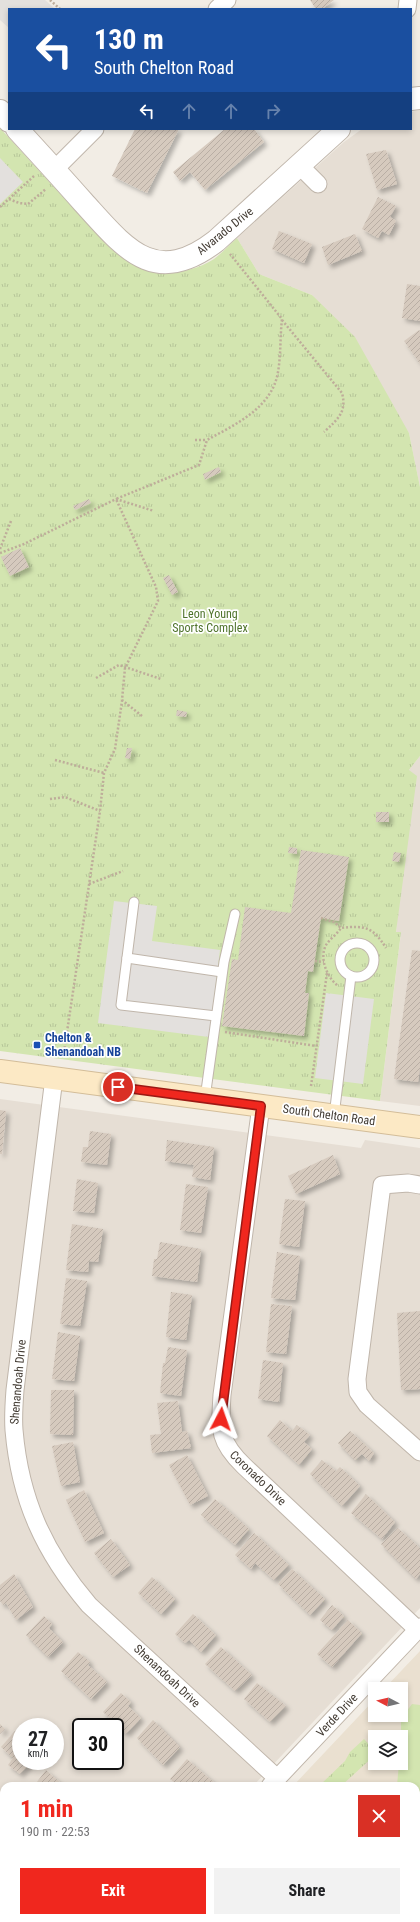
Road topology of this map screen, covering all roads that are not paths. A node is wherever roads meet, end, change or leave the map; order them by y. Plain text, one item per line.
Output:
1 (227, 0) edge
2 (218, 8) edge
3 (0, 111) edge
4 (8, 120) edge
5 (18, 130) edge
6 (94, 130) edge
7 (338, 130) edge
8 (300, 166) junction
9 (47, 176) junction
10 (318, 184) dead end
11 (134, 902) dead end
12 (235, 914) dead end
13 (127, 958) junction
14 (222, 972) junction
15 (351, 976) dead end
16 (216, 1016) junction
17 (0, 1071) edge
18 (54, 1078) junction
19 (205, 1098) junction
20 (261, 1106) junction
21 (334, 1116) junction
22 (420, 1127) edge
23 (420, 1185) edge
24 (420, 1452) edge
25 (419, 1628) edge
26 (273, 1782) edge

1 - 2 street
3 - 4 street
5 - 9 street, Alvarado Drive
6 - 9 street
7 - 8 street, Alvarado Drive
8 - 9 street, Alvarado Drive
8 - 10 street
11 - 13 lane
12 - 14 lane
13 - 14 lane
13 - 16 lane
14 - 16 lane
15 - 21 lane
16 - 19 lane
17 - 18 main road, South Chelton Road
18 - 19 main road, South Chelton Road
18 - 26 street, Shenandoah Drive
19 - 20 main road, South Chelton Road
20 - 21 main road, South Chelton Road
20 - 25 street, Coronado Drive
21 - 22 main road, South Chelton Road
23 - 24 street
25 - 26 street, Verde Drive

